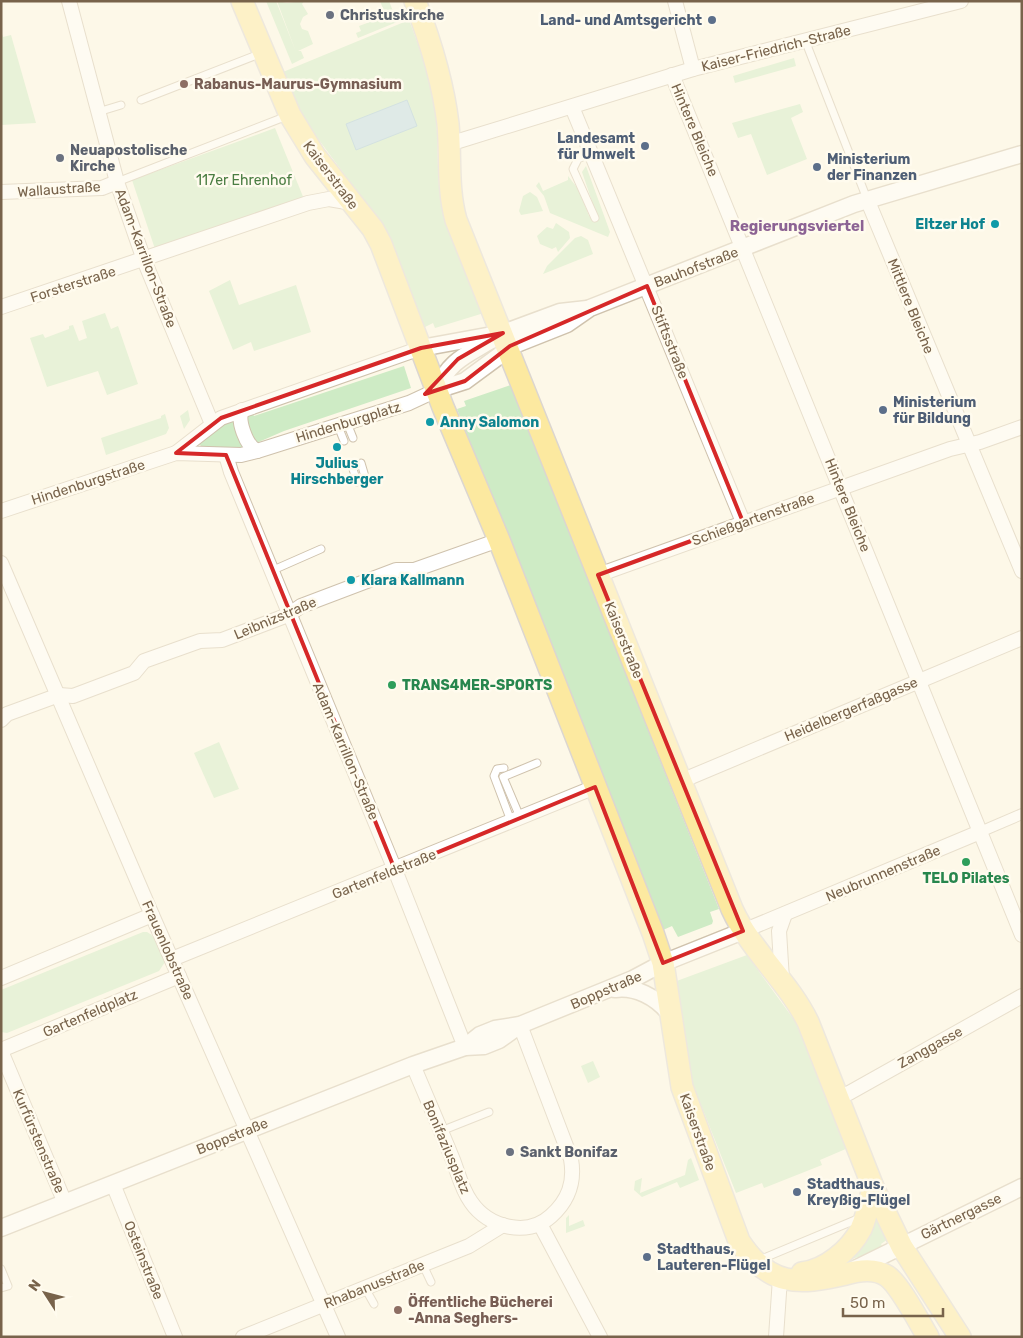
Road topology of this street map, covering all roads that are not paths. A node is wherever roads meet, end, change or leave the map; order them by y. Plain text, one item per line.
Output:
1 (69, 1) edge
2 (242, 1) edge
3 (415, 1) edge
4 (675, 1) edge
5 (961, 1) edge
6 (805, 40) junction
7 (263, 53) junction
8 (692, 69) junction
9 (672, 76) junction
10 (141, 100) dead end
11 (121, 105) dead end
12 (572, 107) junction
13 (98, 112) junction
14 (290, 115) junction
15 (449, 144) junction
16 (591, 153) junction
17 (1022, 154) edge
18 (1022, 164) edge
19 (974, 170) junction
20 (117, 182) junction
21 (1, 192) edge
22 (867, 199) junction
23 (352, 203) junction
24 (595, 218) dead end
25 (744, 248) junction
26 (144, 260) junction
27 (647, 286) junction
28 (1, 307) edge
29 (506, 341) junction
30 (421, 348) junction
31 (437, 390) junction
32 (242, 410) junction
33 (212, 424) junction
34 (342, 424) junction
35 (1022, 427) edge
36 (352, 438) dead end
37 (344, 441) dead end
38 (968, 445) junction
39 (257, 451) junction
40 (176, 453) junction
41 (226, 455) junction
42 (361, 463) dead end
43 (352, 466) dead end
44 (366, 480) dead end
45 (357, 482) dead end
46 (842, 487) junction
47 (1, 510) edge
48 (743, 522) junction
49 (499, 540) junction
50 (321, 549) dead end
51 (1, 562) edge
52 (271, 571) junction
53 (1022, 571) edge
54 (598, 575) junction
55 (288, 615) junction
56 (1022, 638) edge
57 (919, 681) junction
58 (59, 695) junction
59 (1, 720) edge
60 (537, 763) dead end
61 (504, 768) dead end
62 (680, 781) junction
63 (595, 786) junction
64 (1022, 814) edge
65 (515, 819) junction
66 (980, 832) junction
67 (396, 870) junction
68 (785, 914) junction
69 (152, 915) junction
70 (743, 930) junction
71 (1022, 935) edge
72 (172, 959) junction
73 (663, 963) junction
74 (179, 976) junction
75 (1, 978) edge
76 (782, 980) junction
77 (603, 991) junction
78 (1022, 996) edge
79 (669, 1013) junction
80 (520, 1025) junction
81 (465, 1047) junction
82 (1, 1050) edge
83 (413, 1065) junction
84 (838, 1097) junction
85 (488, 1112) dead end
86 (247, 1130) junction
87 (441, 1131) junction
88 (113, 1184) junction
89 (873, 1187) junction
90 (1022, 1187) edge
91 (65, 1203) junction
92 (866, 1216) junction
93 (540, 1224) junction
94 (502, 1225) junction
95 (1, 1228) edge
96 (902, 1247) junction
97 (755, 1262) junction
98 (424, 1264) junction
99 (1, 1269) edge
100 (842, 1275) junction
101 (780, 1278) junction
102 (431, 1282) dead end
103 (1, 1288) edge
104 (365, 1288) junction
105 (324, 1304) junction
106 (374, 1304) dead end
107 (175, 1337) edge
108 (243, 1337) edge
109 (338, 1337) edge
110 (600, 1337) edge
111 (776, 1337) edge
112 (928, 1337) edge
113 (960, 1337) edge

1 - 13 street, Adam-Karrillon-Straße
2 - 7 main road, Kaiserstraße
3 - 15 main road, Kaiserstraße
4 - 8 street
5 - 6 street, Kaiser-Friedrich-Straße
6 - 8 street, Kaiser-Friedrich-Straße
6 - 22 lane, Mittlere Bleiche
7 - 10 lane
7 - 14 main road, Kaiserstraße
8 - 9 street, Kaiser-Friedrich-Straße
9 - 12 street, Kaiser-Friedrich-Straße
9 - 25 street, Hintere Bleiche
11 - 13 lane
12 - 15 street, Kaiser-Friedrich-Straße
12 - 16 street, Stiftsstraße
13 - 20 street, Adam-Karrillon-Straße
14 - 20 lane
14 - 23 main road, Kaiserstraße
15 - 29 main road, Kaiserstraße
16 - 24 lane
16 - 27 street, Stiftsstraße
17 - 19 street, Bauhofstraße
18 - 19 street, Bauhofstraße
19 - 22 street, Bauhofstraße
20 - 21 street, Wallaustraße
20 - 26 street, Adam-Karrillon-Straße
22 - 25 street, Bauhofstraße
22 - 38 street, Mittlere Bleiche
23 - 26 street
23 - 30 main road, Kaiserstraße
25 - 27 street, Bauhofstraße
25 - 46 street, Hintere Bleiche
26 - 28 street, Forsterstraße
26 - 33 street, Adam-Karrillon-Straße
27 - 29 street, Bauhofstraße
27 - 48 street, Stiftsstraße
29 - 30 street
29 - 31 street
29 - 31 street
29 - 54 main road, Kaiserstraße
30 - 31 main road, Kaiserstraße
30 - 32 street
31 - 34 street, Hindenburgplatz
31 - 49 main road, Kaiserstraße
32 - 33 street
32 - 39 street
33 - 40 street
34 - 36 lane
34 - 37 lane
34 - 39 street, Hindenburgplatz
35 - 38 street, Schießgartenstraße
38 - 46 street, Schießgartenstraße
38 - 53 street, Mittlere Bleiche
39 - 41 street, Hindenburgplatz
40 - 41 street, Hindenburgplatz
40 - 47 street, Hindenburgstraße
41 - 52 street, Adam-Karrillon-Straße
42 - 44 lane
43 - 45 lane
46 - 48 street, Schießgartenstraße
46 - 57 street, Hintere Bleiche
48 - 54 street, Schießgartenstraße
49 - 55 street, Leibnizstraße
49 - 63 main road, Kaiserstraße
50 - 52 lane
51 - 58 street, Frauenlobstraße
52 - 55 street, Adam-Karrillon-Straße
54 - 62 main road, Kaiserstraße
55 - 58 street, Leibnizstraße
55 - 67 street, Adam-Karrillon-Straße
56 - 57 street, Heidelbergerfaßgasse
57 - 62 street, Heidelbergerfaßgasse
57 - 66 street, Hintere Bleiche
58 - 59 street, Leibnizstraße
58 - 69 street, Frauenlobstraße
60 - 65 lane
61 - 65 lane
62 - 70 main road, Kaiserstraße
63 - 65 street, Gartenfeldstraße
63 - 73 main road, Kaiserstraße
64 - 66 street, Neubrunnenstraße
65 - 67 street, Gartenfeldstraße
66 - 68 street, Neubrunnenstraße
66 - 71 street, Hintere Bleiche
67 - 72 street, Gartenfeldstraße
67 - 81 street, Adam-Karrillon-Straße
68 - 70 street, Neubrunnenstraße
68 - 76 street
69 - 72 street, Frauenlobstraße
69 - 75 street
70 - 73 street
70 - 76 main road, Kaiserstraße
72 - 74 street, Frauenlobstraße
73 - 77 street, Boppstraße
73 - 79 main road, Kaiserstraße
74 - 82 street, Gartenfeldplatz
74 - 86 street, Frauenlobstraße
76 - 84 main road, Kaiserstraße
77 - 79 street
77 - 80 street, Boppstraße
78 - 84 street, Zanggasse
79 - 97 main road, Kaiserstraße
80 - 81 street, Boppstraße
80 - 93 street
81 - 83 street, Boppstraße
82 - 91 street, Kurfürstenstraße
83 - 86 street, Boppstraße
83 - 87 street, Bonifaziusplatz
84 - 89 main road, Kaiserstraße
85 - 87 lane
86 - 88 street, Boppstraße
86 - 105 street, Frauenlobstraße
87 - 94 street, Bonifaziusplatz
88 - 91 street, Boppstraße
88 - 107 street, Osteinstraße
89 - 92 main road
89 - 96 main road, Kaiserstraße
90 - 96 street, Gärtnergasse
91 - 95 street, Boppstraße
92 - 97 lane
92 - 101 main road
93 - 94 street, Bonifaziusplatz
93 - 110 street
94 - 98 street, Rhabanusstraße
96 - 100 street, Gärtnergasse
96 - 113 main road, Kaiserstraße
97 - 101 main road, Kaiserstraße
98 - 102 lane
98 - 104 street, Rhabanusstraße
99 - 103 lane
100 - 101 main road, Kaiserstraße
100 - 112 main road, Kaiserstraße
101 - 111 street
104 - 105 street, Rhabanusstraße
104 - 106 lane
105 - 108 street, Rhabanusstraße
105 - 109 street, Frauenlobstraße

